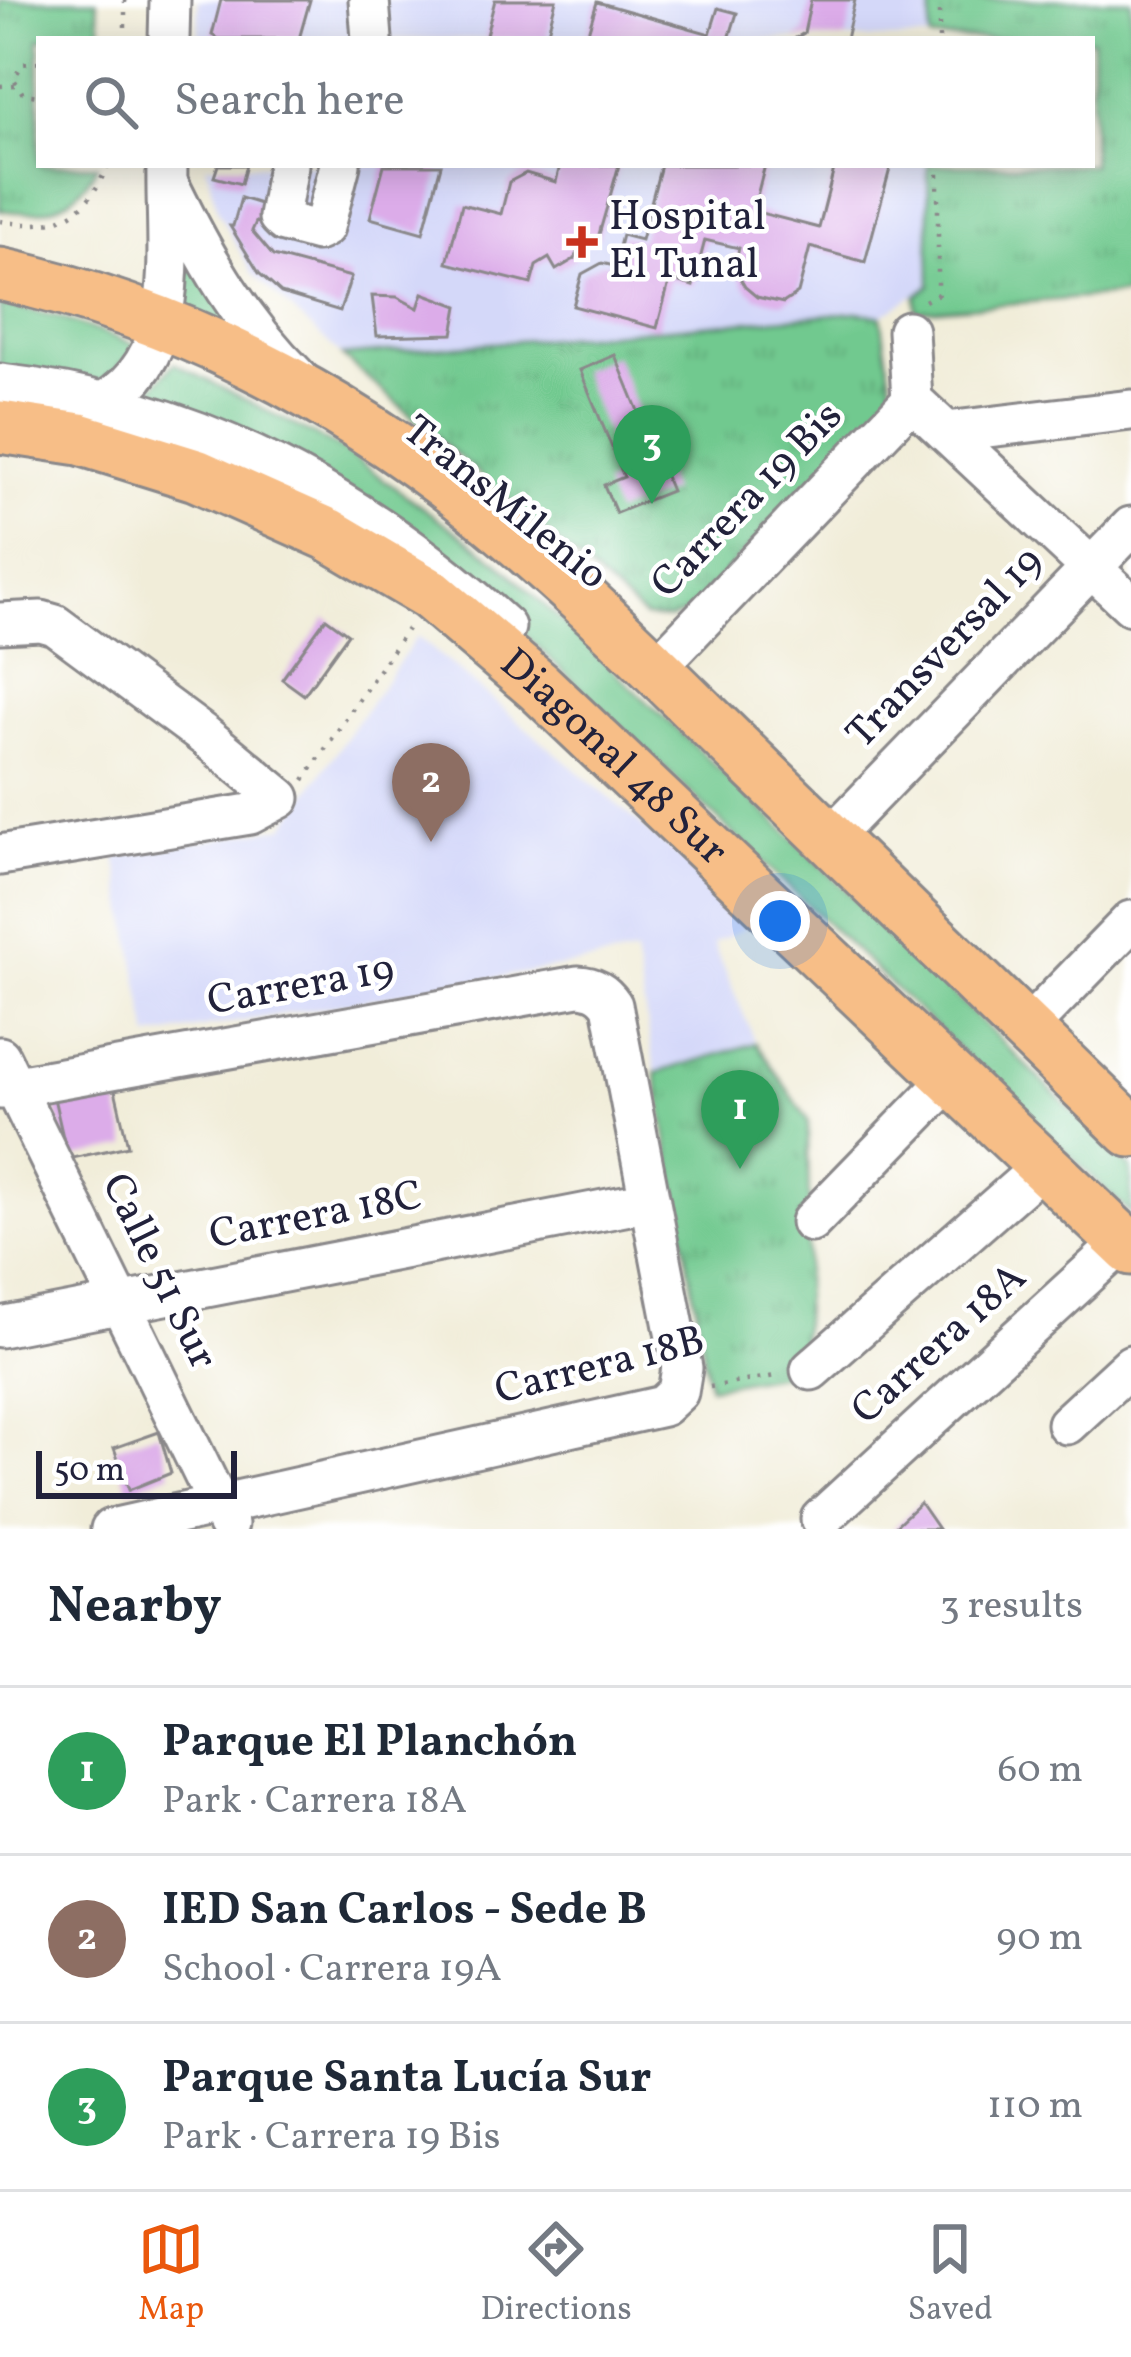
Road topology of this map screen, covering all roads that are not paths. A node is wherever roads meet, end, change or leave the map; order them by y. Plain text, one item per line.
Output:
1 (170, 0) edge
2 (369, 0) edge
3 (169, 36) edge
4 (372, 36) edge
5 (287, 168) edge
6 (339, 168) edge
7 (167, 172) edge
8 (0, 274) edge
9 (0, 294) edge
10 (160, 332) junction
11 (908, 332) road end
12 (911, 400) junction
13 (108, 402) junction
14 (335, 407) junction
15 (1131, 410) edge
16 (2, 413) edge
17 (946, 432) junction
18 (1131, 527) edge
19 (1091, 568) junction
20 (1131, 605) edge
21 (12, 622) edge
22 (655, 668) junction
23 (830, 838) junction
24 (0, 855) edge
25 (1131, 921) edge
26 (1026, 1029) junction
27 (5, 1078) edge
28 (950, 1078) junction
29 (1131, 1131) edge
30 (1131, 1156) edge
31 (1043, 1166) junction
32 (650, 1201) junction
33 (811, 1222) dead end
34 (1128, 1238) edge
35 (120, 1304) junction
36 (0, 1327) edge
37 (1131, 1365) edge
38 (811, 1370) road end
39 (1067, 1424) dead end
40 (224, 1517) edge
41 (821, 1519) dead end
42 (111, 1529) edge

1 - 3 street
2 - 4 street
5 - 6 street
7 - 10 street
7 - 14 street
8 - 10 main road
9 - 10 street, TransMilenio
10 - 13 street
10 - 14 main road
10 - 30 street, TransMilenio
11 - 12 street
12 - 17 street
12 - 22 street, Carrera 19 Bis
13 - 16 street
13 - 34 street
14 - 22 main road
15 - 17 street
16 - 28 main road, Diagonal 48 Sur
17 - 19 street
18 - 19 street, Transversal 19
19 - 20 street
19 - 23 street, Transversal 19
21 - 24 street
22 - 23 main road
23 - 26 main road
25 - 26 street
26 - 29 main road
27 - 32 street, Carrera 19
27 - 35 street, Calle 51 Sur
28 - 31 main road, Diagonal 48 Sur
28 - 33 street
31 - 34 main road, Diagonal 48 Sur
31 - 38 street
32 - 35 street, Carrera 18C
32 - 40 street, Carrera 18B
34 - 41 street, Carrera 18A
35 - 36 street, Carrera 18C
35 - 40 street, Calle 51 Sur
37 - 39 street
40 - 42 street, Carrera 18B

